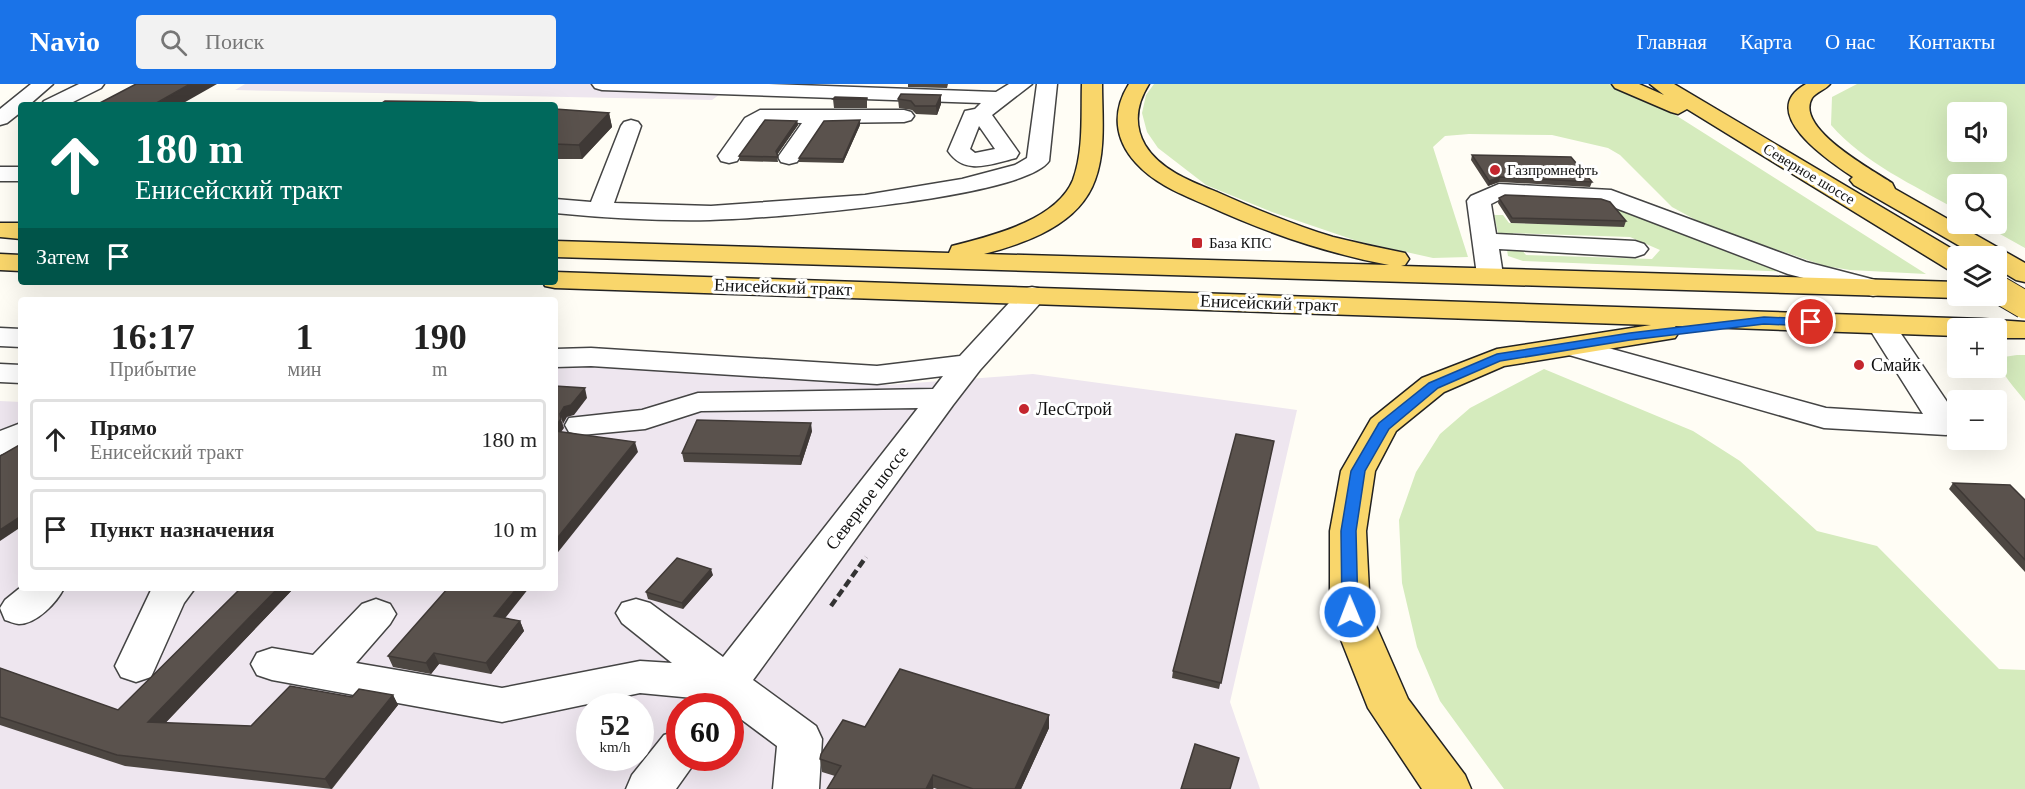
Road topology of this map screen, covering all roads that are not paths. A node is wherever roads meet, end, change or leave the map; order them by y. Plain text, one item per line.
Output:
1 (43, 84) edge
2 (94, 84) edge
3 (602, 84) edge
4 (1022, 84) edge
5 (1047, 84) edge
6 (1092, 84) edge
7 (1139, 84) edge
8 (1622, 84) edge
9 (1660, 84) edge
10 (1697, 84) edge
11 (1820, 84) edge
12 (691, 86) edge
13 (1002, 91) edge
14 (21, 102) edge
15 (57, 102) edge
16 (18, 104) edge
17 (817, 117) junction
18 (0, 119) edge
19 (18, 121) edge
20 (631, 126) dead end
21 (0, 130) edge
22 (1753, 139) junction
23 (729, 156) dead end
24 (789, 157) dead end
25 (0, 174) edge
26 (18, 174) edge
27 (558, 206) edge
28 (600, 210) junction
29 (1917, 225) junction
30 (0, 230) edge
31 (18, 231) edge
32 (1484, 241) junction
33 (1977, 246) edge
34 (558, 249) edge
35 (1635, 249) dead end
36 (1947, 254) edge
37 (887, 260) junction
38 (0, 262) edge
39 (18, 263) edge
40 (2007, 263) edge
41 (2025, 274) edge
42 (1490, 275) junction
43 (558, 280) edge
44 (1873, 288) junction
45 (1947, 290) edge
46 (1032, 295) junction
47 (2006, 306) edge
48 (1764, 320) junction
49 (2015, 321) edge
50 (1881, 325) junction
51 (1947, 327) edge
52 (0, 337) edge
53 (18, 338) edge
54 (1572, 347) junction
55 (558, 358) edge
56 (969, 364) junction
57 (0, 373) edge
58 (18, 374) edge
59 (942, 398) junction
60 (581, 425) dead end
61 (18, 434) edge
62 (0, 445) edge
63 (173, 591) edge
64 (636, 613) dead end
65 (376, 614) dead end
66 (272, 664) dead end
67 (136, 666) dead end
68 (323, 672) junction
69 (710, 693) edge
70 (717, 693) edge
71 (721, 693) edge
72 (744, 709) edge
73 (666, 767) edge
74 (649, 789) edge
75 (796, 789) edge
76 (1448, 789) edge

1 - 14 street
2 - 15 street
3 - 12 street
4 - 13 street
5 - 28 street
6 - 37 main road
7 - 42 main road
8 - 22 main road
9 - 22 main road, Северное шоссе
10 - 29 main road, Северное шоссе
11 - 29 main road
12 - 13 street
13 - 17 street
16 - 18 street
17 - 23 street
17 - 24 street
19 - 21 street
20 - 28 street
22 - 29 main road, Северное шоссе
25 - 26 street
27 - 28 street
29 - 33 main road, Северное шоссе
29 - 36 main road, Северное шоссе
30 - 31 main road
32 - 35 street
32 - 42 street
32 - 44 street
34 - 37 main road, Енисейский тракт
37 - 42 main road, Енисейский тракт
38 - 39 main road
40 - 41 main road, Северное шоссе
42 - 44 main road, Енисейский тракт
43 - 46 main road, Енисейский тракт
44 - 45 main road, Енисейский тракт
46 - 48 main road, Енисейский тракт
46 - 56 street, Северное шоссе
47 - 49 main road, bridge
48 - 50 main road, Енисейский тракт
48 - 54 main road
50 - 51 main road, Енисейский тракт
50 - 54 street
52 - 53 street
54 - 76 main road
55 - 56 street
56 - 59 street, Северное шоссе
57 - 58 street
59 - 60 street
59 - 71 street, Северное шоссе
61 - 62 street
63 - 67 street
64 - 70 street
65 - 68 street
66 - 68 street
68 - 69 street
72 - 75 street
73 - 74 street

